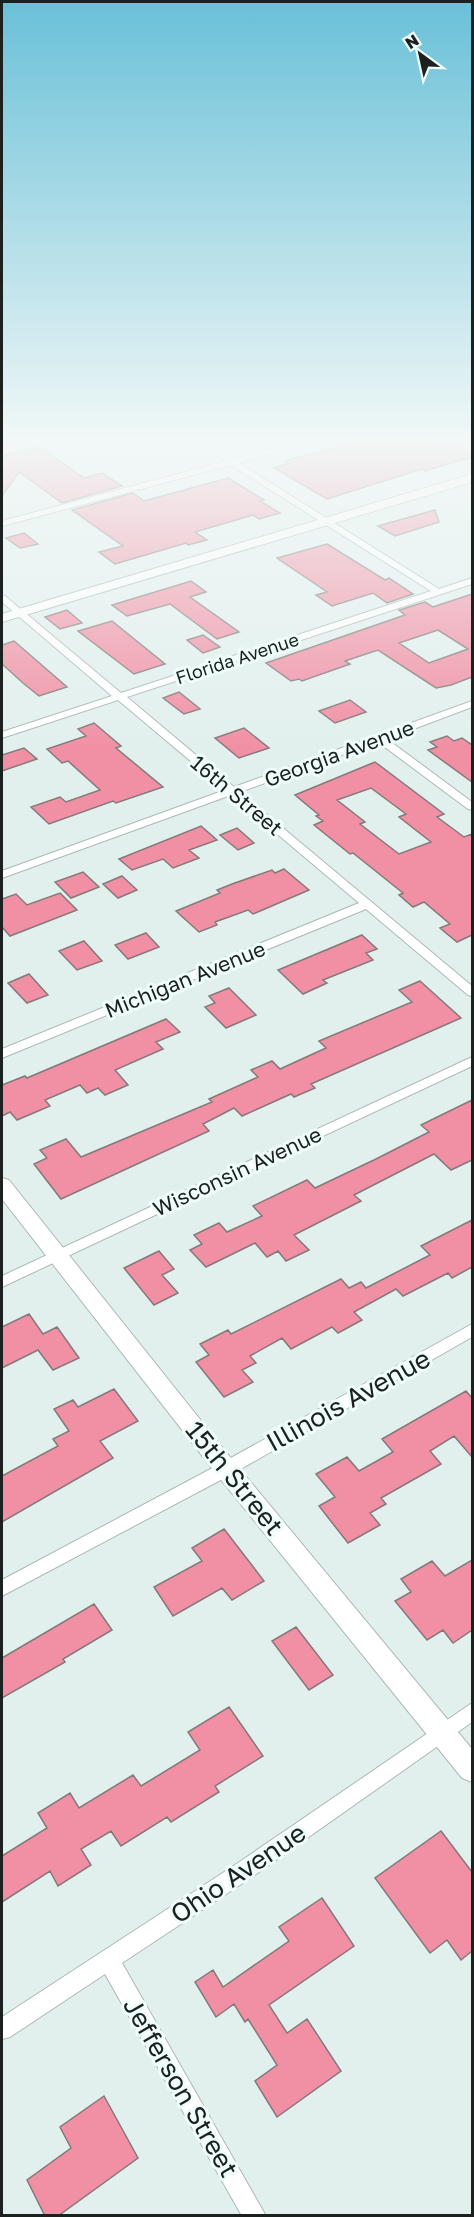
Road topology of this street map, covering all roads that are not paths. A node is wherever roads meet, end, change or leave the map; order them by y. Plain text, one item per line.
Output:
1 (262, 540) edge
2 (355, 540) edge
3 (472, 581) edge
4 (438, 592) junction
5 (2, 598) edge
6 (20, 612) junction
7 (2, 618) edge
8 (119, 697) junction
9 (472, 704) edge
10 (2, 735) edge
11 (379, 738) junction
12 (231, 791) junction
13 (472, 807) edge
14 (2, 875) edge
15 (368, 904) junction
16 (472, 992) edge
17 (2, 1054) edge
18 (472, 1061) edge
19 (2, 1185) edge
20 (58, 1255) junction
21 (2, 1282) edge
22 (472, 1330) edge
23 (226, 1469) junction
24 (2, 1588) edge
25 (472, 1712) edge
26 (443, 1732) junction
27 (472, 1769) edge
28 (108, 1959) junction
29 (2, 2029) edge
30 (255, 2216) edge

1 - 6 main road
2 - 4 street
3 - 4 street, Florida Avenue
4 - 8 street, Florida Avenue
5 - 6 street, 16th Street
6 - 7 main road
6 - 8 street, 16th Street
8 - 10 street, Florida Avenue
8 - 12 street, 16th Street
9 - 11 street, Georgia Avenue
11 - 12 street, Georgia Avenue
11 - 13 street
12 - 14 street, Georgia Avenue
12 - 15 street, 16th Street
15 - 16 street, 16th Street
15 - 17 street, Michigan Avenue
18 - 20 street, Wisconsin Avenue
19 - 20 main road, 15th Street
20 - 21 street, Wisconsin Avenue
20 - 23 main road, 15th Street
22 - 23 street, Illinois Avenue
23 - 24 street, Illinois Avenue
23 - 26 main road, 15th Street
25 - 26 street, Ohio Avenue
26 - 27 main road, 15th Street
26 - 28 street, Ohio Avenue
28 - 29 street, Ohio Avenue
28 - 30 street, Jefferson Street

